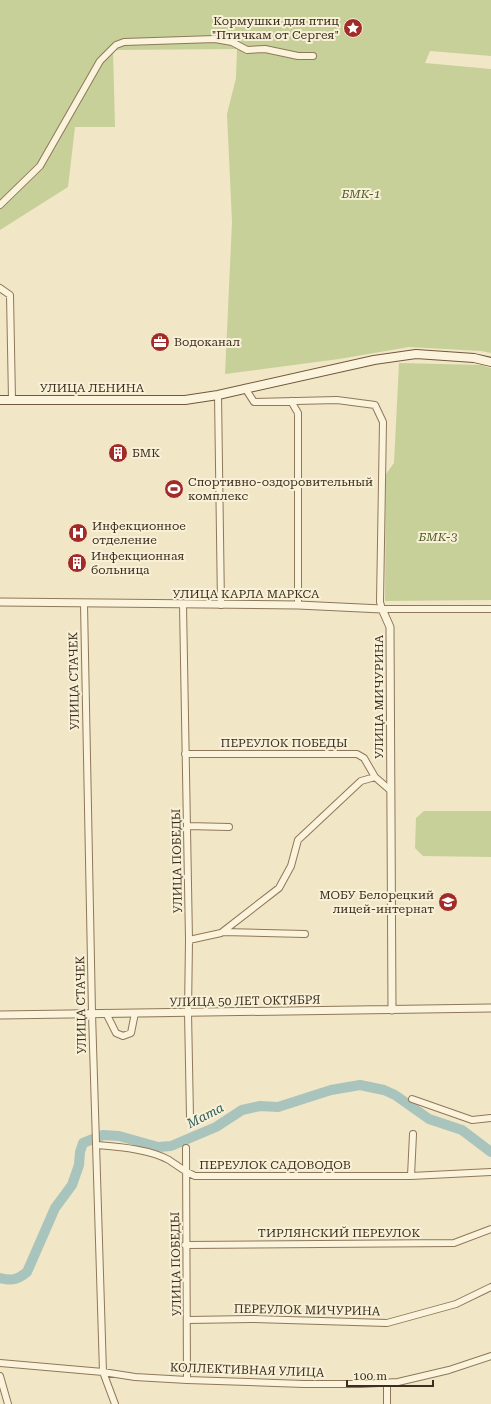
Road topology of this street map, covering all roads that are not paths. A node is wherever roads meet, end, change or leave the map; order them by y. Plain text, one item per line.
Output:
1 (313, 56) dead end
2 (0, 205) edge
3 (0, 288) edge
4 (491, 362) edge
5 (245, 388) junction
6 (218, 395) junction
7 (0, 400) edge
8 (12, 400) junction
9 (291, 401) junction
10 (0, 602) edge
11 (84, 604) junction
12 (183, 604) junction
13 (221, 604) junction
14 (298, 605) junction
15 (382, 609) junction
16 (491, 609) edge
17 (185, 754) junction
18 (375, 777) junction
19 (390, 790) junction
20 (187, 826) junction
21 (229, 827) dead end
22 (221, 933) junction
23 (305, 934) dead end
24 (189, 940) junction
25 (491, 1008) edge
26 (392, 1010) junction
27 (188, 1012) junction
28 (92, 1013) junction
29 (106, 1013) junction
30 (135, 1013) junction
31 (0, 1015) edge
32 (412, 1099) dead end
33 (190, 1117) dead end
34 (491, 1118) edge
35 (413, 1134) dead end
36 (96, 1145) junction
37 (186, 1148) dead end
38 (186, 1172) junction
39 (491, 1172) edge
40 (411, 1176) junction
41 (491, 1229) edge
42 (185, 1245) junction
43 (491, 1287) edge
44 (188, 1320) junction
45 (491, 1356) edge
46 (0, 1363) edge
47 (104, 1372) junction
48 (0, 1376) edge
49 (186, 1380) junction
50 (387, 1383) junction
51 (8, 1404) edge
52 (115, 1404) edge
53 (387, 1404) edge

1 - 2 street
3 - 8 street
4 - 5 main road, УЛИЦА ЛЕНИНА
5 - 6 main road, УЛИЦА ЛЕНИНА
5 - 9 street, УЛИЦА МИЧУРИНА
6 - 8 main road, УЛИЦА ЛЕНИНА
6 - 13 street
7 - 8 main road, УЛИЦА ЛЕНИНА
9 - 14 street
9 - 15 street, УЛИЦА МИЧУРИНА
10 - 11 street, УЛИЦА КАРЛА МАРКСА
11 - 12 street, УЛИЦА КАРЛА МАРКСА
11 - 28 street, УЛИЦА СТАЧЕК
12 - 13 street, УЛИЦА КАРЛА МАРКСА
12 - 17 street, УЛИЦА ПОБЕДЫ
13 - 14 street, УЛИЦА КАРЛА МАРКСА
14 - 15 street, УЛИЦА КАРЛА МАРКСА
15 - 16 street, УЛИЦА КАРЛА МАРКСА
15 - 19 street, УЛИЦА МИЧУРИНА
17 - 18 street, ПЕРЕУЛОК ПОБЕДЫ
17 - 20 street, УЛИЦА ПОБЕДЫ
18 - 19 street, ПЕРЕУЛОК ПОБЕДЫ
18 - 22 street
19 - 26 street, УЛИЦА МИЧУРИНА
20 - 21 street
20 - 24 street, УЛИЦА ПОБЕДЫ
22 - 23 street
22 - 24 street
24 - 27 street, УЛИЦА ПОБЕДЫ
25 - 26 street, УЛИЦА 50 ЛЕТ ОКТЯБРЯ
26 - 27 street, УЛИЦА 50 ЛЕТ ОКТЯБРЯ
27 - 30 street, УЛИЦА 50 ЛЕТ ОКТЯБРЯ
27 - 33 street, УЛИЦА ПОБЕДЫ
28 - 29 street, УЛИЦА 50 ЛЕТ ОКТЯБРЯ
28 - 31 street, УЛИЦА 50 ЛЕТ ОКТЯБРЯ
28 - 36 street, УЛИЦА СТАЧЕК
29 - 30 street, УЛИЦА 50 ЛЕТ ОКТЯБРЯ
29 - 30 street
32 - 34 street
35 - 40 street
36 - 38 street, ПЕРЕУЛОК САДОВОДОВ
36 - 47 street, УЛИЦА СТАЧЕК
37 - 38 street, УЛИЦА ПОБЕДЫ
38 - 40 street, ПЕРЕУЛОК САДОВОДОВ
38 - 42 street, УЛИЦА ПОБЕДЫ
39 - 40 street, ПЕРЕУЛОК САДОВОДОВ
41 - 42 street, ТИРЛЯНСКИЙ ПЕРЕУЛОК
42 - 44 street, УЛИЦА ПОБЕДЫ
43 - 44 street, ПЕРЕУЛОК МИЧУРИНА
44 - 49 street, УЛИЦА ПОБЕДЫ
45 - 50 street, КОЛЛЕКТИВНАЯ УЛИЦА
46 - 47 street, КОЛЛЕКТИВНАЯ УЛИЦА
47 - 49 street, КОЛЛЕКТИВНАЯ УЛИЦА
47 - 52 street, УЛИЦА СТАЧЕК
48 - 51 street
49 - 50 street, КОЛЛЕКТИВНАЯ УЛИЦА
50 - 53 street

